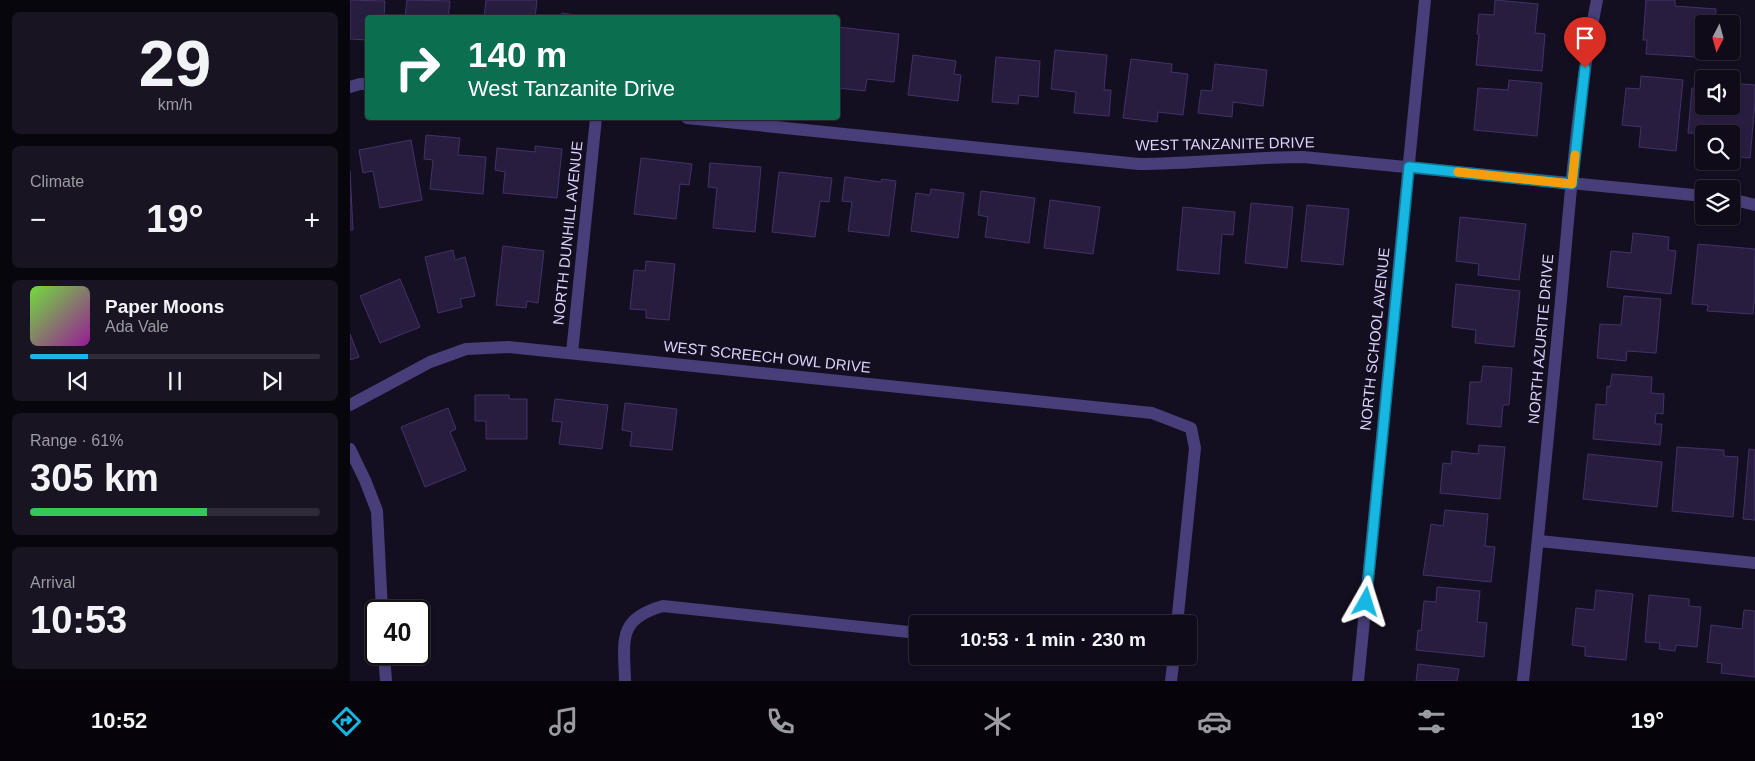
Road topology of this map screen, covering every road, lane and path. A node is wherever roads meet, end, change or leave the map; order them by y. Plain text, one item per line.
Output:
1 (1425, 0) edge
2 (1598, 0) edge
3 (365, 84) edge
4 (350, 87) edge
5 (596, 120) edge
6 (707, 120) edge
7 (1409, 167) junction
8 (1572, 184) junction
9 (1695, 195) edge
10 (1740, 201) edge
11 (1755, 205) edge
12 (572, 353) junction
13 (350, 405) edge
14 (350, 449) edge
15 (1539, 541) junction
16 (1755, 563) edge
17 (381, 600) edge
18 (1178, 615) edge
19 (909, 632) edge
20 (385, 665) edge
21 (1172, 665) edge
22 (386, 681) edge
23 (625, 681) edge
24 (1171, 681) edge
25 (1358, 681) edge
26 (1523, 681) edge

1 - 7 street, NORTH SCHOOL AVENUE
2 - 8 street, NORTH AZURITE DRIVE
3 - 4 street
5 - 12 street, NORTH DUNHILL AVENUE
6 - 7 street, WEST TANZANITE DRIVE
7 - 8 street, WEST TANZANITE DRIVE
7 - 25 street, NORTH SCHOOL AVENUE
8 - 9 street, WEST TANZANITE DRIVE
8 - 15 street, NORTH AZURITE DRIVE
10 - 11 street
12 - 13 street, WEST SCREECH OWL DRIVE
12 - 18 street, WEST SCREECH OWL DRIVE
14 - 17 street
15 - 16 street
15 - 26 street, NORTH AZURITE DRIVE
19 - 23 street
20 - 22 street
21 - 24 street

